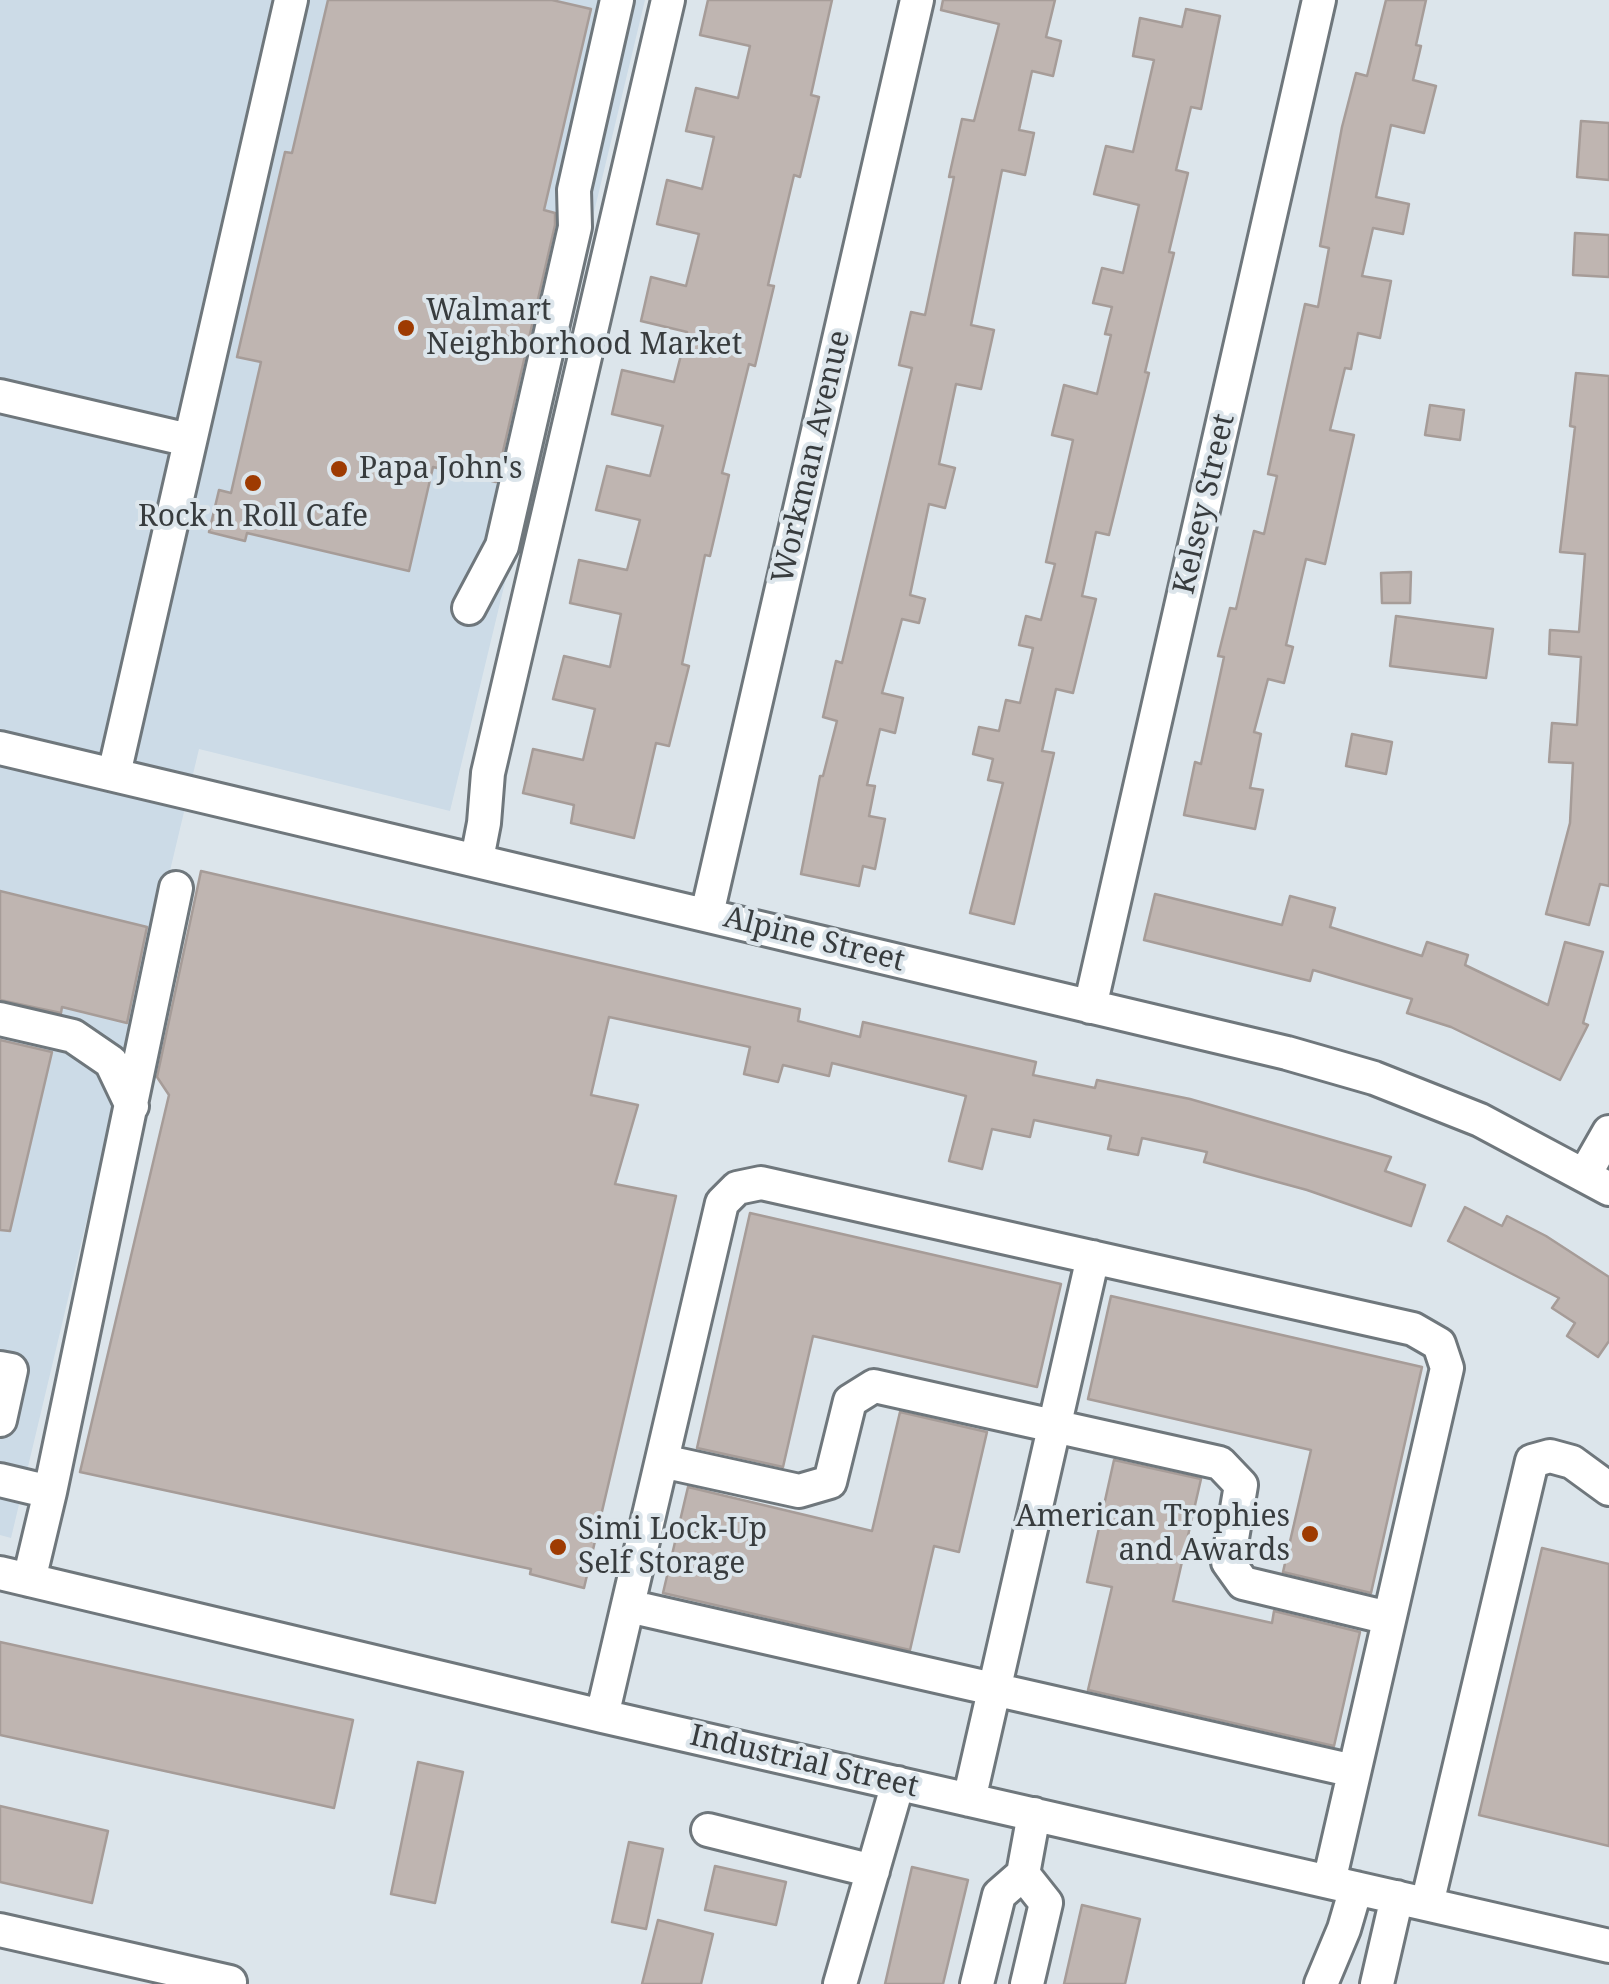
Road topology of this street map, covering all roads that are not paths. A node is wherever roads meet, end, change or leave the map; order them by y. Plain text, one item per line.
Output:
1 (290, 0) edge
2 (616, 0) edge
3 (668, 0) edge
4 (917, 0) edge
5 (1319, 0) edge
6 (0, 396) edge
7 (189, 440) junction
8 (469, 608) dead end
9 (0, 748) edge
10 (114, 774) junction
11 (476, 860) junction
12 (176, 888) dead end
13 (707, 914) junction
14 (1090, 1007) junction
15 (0, 1019) edge
16 (132, 1106) junction
17 (1609, 1132) edge
18 (1597, 1181) edge
19 (1093, 1257) junction
20 (0, 1368) edge
21 (0, 1420) edge
22 (1054, 1426) junction
23 (662, 1462) junction
24 (0, 1480) edge
25 (1609, 1489) edge
26 (50, 1492) junction
27 (15, 1576) edge
28 (628, 1606) junction
29 (1389, 1618) junction
30 (994, 1690) junction
31 (602, 1716) junction
32 (1354, 1771) junction
33 (898, 1784) junction
34 (970, 1800) junction
35 (1034, 1814) junction
36 (708, 1830) dead end
37 (873, 1871) junction
38 (1023, 1874) junction
39 (1342, 1885) junction
40 (1412, 1900) junction
41 (0, 1930) edge
42 (1609, 1946) edge
43 (230, 1982) edge
44 (840, 1984) edge
45 (977, 1984) edge
46 (1028, 1984) edge
47 (1321, 1984) edge
48 (1377, 1984) edge

1 - 7 street
2 - 8 street
3 - 11 street
4 - 13 street, Workman Avenue
5 - 14 street, Kelsey Street
6 - 7 street
7 - 10 street
9 - 10 street, Alpine Street
10 - 11 street, Alpine Street
11 - 13 street, Alpine Street
12 - 16 street
13 - 14 street, Alpine Street
14 - 18 street, Alpine Street
15 - 16 street
16 - 26 street
17 - 18 street
19 - 22 street
19 - 23 street
19 - 29 street
20 - 21 street
22 - 23 street
22 - 29 street
22 - 30 street
23 - 28 street
24 - 26 street
25 - 40 street
26 - 27 street
27 - 31 street, Industrial Street
28 - 30 street
28 - 31 street
29 - 32 street
30 - 32 street
30 - 34 street
31 - 33 street, Industrial Street
32 - 39 street
33 - 34 street, Industrial Street
33 - 37 street
34 - 35 street, Industrial Street
35 - 38 street
35 - 39 street, Industrial Street
36 - 37 street
37 - 44 street
38 - 45 street
38 - 46 street
39 - 40 street, Industrial Street
39 - 47 street
40 - 42 street, Industrial Street
40 - 48 street
41 - 43 street

